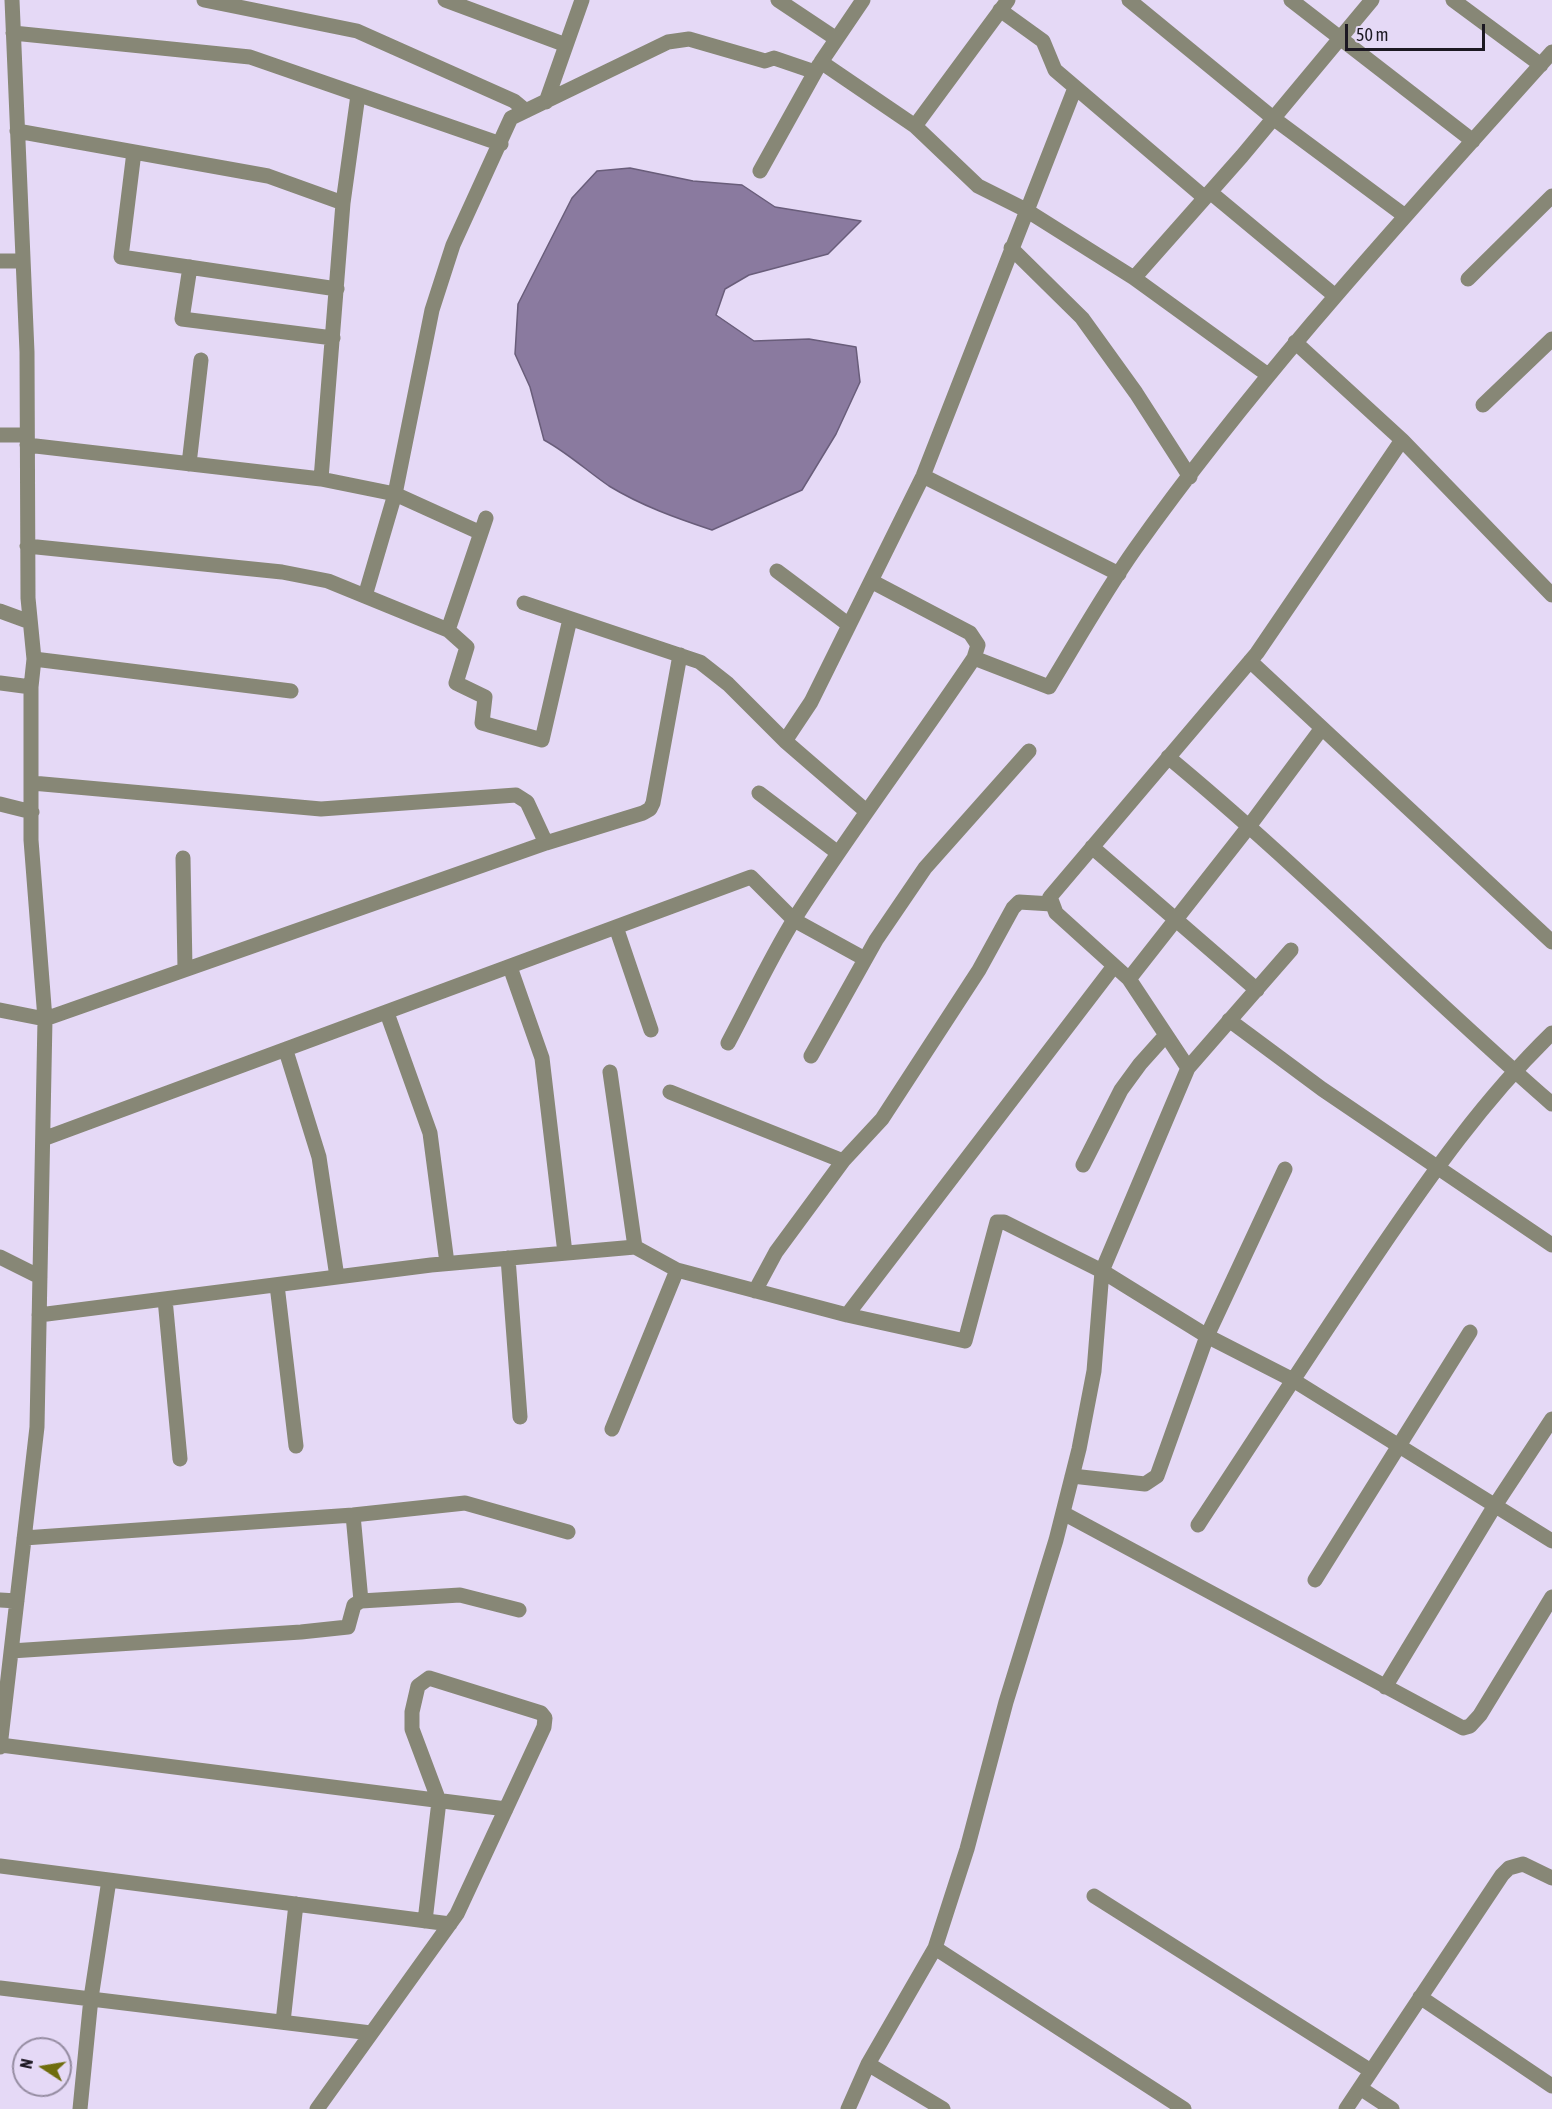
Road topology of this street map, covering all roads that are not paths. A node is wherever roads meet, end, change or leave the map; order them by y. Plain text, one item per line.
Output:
1 (12, 0) edge
2 (204, 0) edge
3 (445, 0) edge
4 (582, 0) edge
5 (778, 0) edge
6 (863, 0) edge
7 (1129, 0) edge
8 (1291, 0) edge
9 (1372, 0) edge
10 (1453, 0) edge
11 (1004, 5) edge
12 (13, 33) junction
13 (835, 38) junction
14 (1340, 39) junction
15 (566, 45) junction
16 (1552, 52) edge
17 (1541, 64) junction
18 (818, 67) junction
19 (7, 75) edge
20 (1075, 88) junction
21 (358, 95) junction
22 (546, 102) junction
23 (526, 111) junction
24 (1273, 118) junction
25 (915, 126) junction
26 (17, 132) junction
27 (1473, 141) junction
28 (501, 144) junction
29 (134, 152) junction
30 (760, 171) dead end
31 (1207, 195) junction
32 (1552, 196) edge
33 (343, 203) junction
34 (1026, 210) junction
35 (1405, 216) junction
36 (1011, 248) junction
37 (0, 261) edge
38 (23, 261) junction
39 (190, 267) junction
40 (1134, 278) junction
41 (1468, 279) dead end
42 (337, 289) junction
43 (1334, 295) junction
44 (333, 338) junction
45 (1552, 339) edge
46 (1294, 342) junction
47 (201, 360) dead end
48 (1268, 375) junction
49 (1483, 405) dead end
50 (0, 435) edge
51 (27, 440) junction
52 (1402, 440) junction
53 (189, 464) junction
54 (923, 476) junction
55 (1190, 477) junction
56 (321, 479) junction
57 (395, 494) junction
58 (27, 546) junction
59 (777, 571) dead end
60 (1119, 574) junction
61 (871, 581) junction
62 (1552, 595) edge
63 (365, 596) junction
64 (524, 603) dead end
65 (0, 611) edge
66 (570, 619) junction
67 (30, 622) junction
68 (849, 625) junction
69 (448, 630) junction
70 (680, 655) junction
71 (974, 658) junction
72 (34, 659) junction
73 (1250, 661) junction
74 (0, 683) edge
75 (31, 687) junction
76 (291, 691) dead end
77 (1322, 728) junction
78 (785, 741) junction
79 (1029, 751) dead end
80 (1168, 757) junction
81 (32, 783) junction
82 (759, 794) dead end
83 (0, 804) edge
84 (866, 811) junction
85 (32, 812) junction
86 (1250, 825) junction
87 (546, 843) junction
88 (1092, 848) junction
89 (838, 853) junction
90 (183, 858) dead end
91 (1053, 904) junction
92 (794, 920) junction
93 (1175, 921) junction
94 (616, 927) junction
95 (1552, 942) edge
96 (1291, 950) dead end
97 (865, 959) junction
98 (1114, 966) junction
99 (510, 967) junction
100 (185, 969) junction
101 (1129, 979) junction
102 (1257, 990) junction
103 (0, 1010) edge
104 (387, 1013) junction
105 (45, 1019) junction
106 (1229, 1020) junction
107 (651, 1030) dead end
108 (1552, 1033) edge
109 (1166, 1035) junction
110 (728, 1043) dead end
111 (286, 1051) junction
112 (811, 1056) dead end
113 (1188, 1068) junction
114 (1514, 1070) junction
115 (610, 1072) dead end
116 (670, 1092) dead end
117 (1552, 1104) edge
118 (43, 1139) junction
119 (843, 1161) junction
120 (1083, 1165) dead end
121 (1437, 1166) junction
122 (1285, 1169) dead end
123 (1552, 1245) edge
124 (636, 1247) junction
125 (565, 1253) junction
126 (0, 1257) edge
127 (508, 1258) junction
128 (447, 1263) junction
129 (677, 1270) junction
130 (1102, 1271) junction
131 (40, 1277) junction
132 (337, 1277) junction
133 (277, 1285) junction
134 (755, 1291) junction
135 (165, 1299) junction
136 (39, 1315) junction
137 (847, 1315) junction
138 (1470, 1332) dead end
139 (1207, 1336) junction
140 (1293, 1380) junction
141 (520, 1417) dead end
142 (1552, 1419) edge
143 (612, 1429) dead end
144 (296, 1446) dead end
145 (1397, 1446) junction
146 (180, 1459) dead end
147 (1072, 1476) junction
148 (1494, 1507) junction
149 (1063, 1512) junction
150 (353, 1515) junction
151 (1198, 1525) dead end
152 (568, 1532) dead end
153 (24, 1538) junction
154 (1552, 1542) edge
155 (1315, 1580) dead end
156 (1552, 1597) edge
157 (0, 1600) edge
158 (17, 1601) junction
159 (361, 1601) junction
160 (519, 1610) dead end
161 (11, 1651) junction
162 (1384, 1687) junction
163 (0, 1746) edge
164 (439, 1801) junction
165 (506, 1809) junction
166 (0, 1866) edge
167 (1552, 1878) edge
168 (109, 1880) junction
169 (1094, 1896) dead end
170 (296, 1904) junction
171 (425, 1921) junction
172 (450, 1924) junction
173 (935, 1948) junction
174 (0, 1988) edge
175 (1420, 1997) junction
176 (91, 1998) junction
177 (283, 2022) junction
178 (371, 2033) junction
179 (868, 2064) junction
180 (1371, 2071) junction
181 (1552, 2086) edge
182 (1360, 2088) junction
183 (80, 2109) edge
184 (317, 2109) edge
185 (848, 2109) edge
186 (943, 2109) edge
187 (1184, 2109) edge
188 (1346, 2109) edge
189 (1392, 2109) edge

1 - 12 street
2 - 23 street
3 - 15 street
4 - 15 street
5 - 13 street
6 - 13 street
7 - 24 street
8 - 14 street
9 - 14 street
10 - 17 street
11 - 20 street
11 - 25 street
12 - 19 street
12 - 21 street
13 - 18 street
14 - 24 street
14 - 27 street
15 - 22 street
16 - 17 street
17 - 27 street
18 - 22 street
18 - 25 street
18 - 30 street
19 - 26 street
20 - 31 street
20 - 34 street
21 - 28 street
21 - 33 street
22 - 23 street
23 - 28 street
24 - 31 street
24 - 35 street
25 - 34 street
26 - 29 street
26 - 38 street
27 - 35 street
28 - 57 street
29 - 33 street
29 - 39 street
31 - 40 street
31 - 43 street
32 - 41 street
33 - 42 street
34 - 36 street
34 - 40 street
35 - 43 street
36 - 54 street
36 - 55 street
37 - 38 street
38 - 51 street
39 - 42 street
39 - 44 street
40 - 48 street
42 - 44 street
43 - 46 street
44 - 56 street
45 - 49 street
46 - 48 street
46 - 52 street
47 - 53 street
48 - 55 street
50 - 51 street
51 - 53 street
51 - 58 street
52 - 62 street
52 - 73 street
53 - 56 street
54 - 60 street
54 - 61 street
55 - 60 street
56 - 57 street
57 - 63 street
57 - 69 street
58 - 63 street
58 - 67 street
59 - 68 street
60 - 71 street
61 - 68 street
61 - 71 street
63 - 69 street
64 - 66 street
65 - 67 street
66 - 69 street
66 - 70 street
67 - 72 street
68 - 78 street
70 - 78 street
70 - 87 street
71 - 84 street
72 - 75 street
72 - 76 street
73 - 77 street
73 - 80 street
74 - 75 street
75 - 81 street
77 - 86 street
77 - 95 street
78 - 84 street
79 - 97 street
80 - 86 street
80 - 88 street
81 - 85 street
81 - 87 street
82 - 89 street
83 - 85 street
84 - 89 street
85 - 105 street
86 - 93 street
86 - 114 street
87 - 100 street
88 - 91 street
88 - 93 street
89 - 92 street
90 - 100 street
91 - 98 street
91 - 119 street
92 - 94 street
92 - 97 street
92 - 110 street
93 - 101 street
93 - 102 street
94 - 99 street
94 - 107 street
96 - 102 street
97 - 112 street
98 - 101 street
98 - 137 street
99 - 104 street
99 - 125 street
100 - 105 street
101 - 109 street
102 - 106 street
103 - 105 street
104 - 111 street
104 - 128 street
105 - 118 street
106 - 113 street
106 - 121 street
108 - 114 street
109 - 113 street
109 - 120 street
111 - 118 street
111 - 132 street
113 - 130 street
114 - 117 street
114 - 121 street
115 - 124 street
116 - 119 street
118 - 131 street
119 - 134 street
121 - 123 street
121 - 140 street
122 - 139 street
124 - 125 street
124 - 129 street
125 - 127 street
126 - 131 street
127 - 128 street
127 - 141 street
128 - 132 street
129 - 134 street
129 - 143 street
130 - 137 street
130 - 139 street
130 - 147 street
131 - 136 street
132 - 133 street
133 - 135 street
133 - 144 street
134 - 137 street
135 - 136 street
135 - 146 street
136 - 153 street
138 - 145 street
139 - 140 street
139 - 147 street
140 - 145 street
140 - 151 street
142 - 148 street
145 - 148 street
145 - 155 street
147 - 149 street
148 - 154 street
148 - 162 street
149 - 162 street
149 - 173 street
150 - 152 street
150 - 153 street
150 - 159 street
153 - 158 street
156 - 162 street
157 - 158 street
158 - 161 street
159 - 160 street
159 - 161 street
161 - 163 street
163 - 164 street
164 - 165 street
164 - 165 street
164 - 171 street
165 - 172 street
166 - 168 street
167 - 175 street
168 - 170 street
168 - 176 street
169 - 180 street
170 - 171 street
170 - 177 street
171 - 172 street
172 - 178 street
173 - 179 street
173 - 187 street
174 - 176 street
175 - 180 street
175 - 181 street
176 - 177 street
176 - 183 street
177 - 178 street
178 - 184 street
179 - 185 street
179 - 186 street
180 - 182 street
182 - 188 street
182 - 189 street

